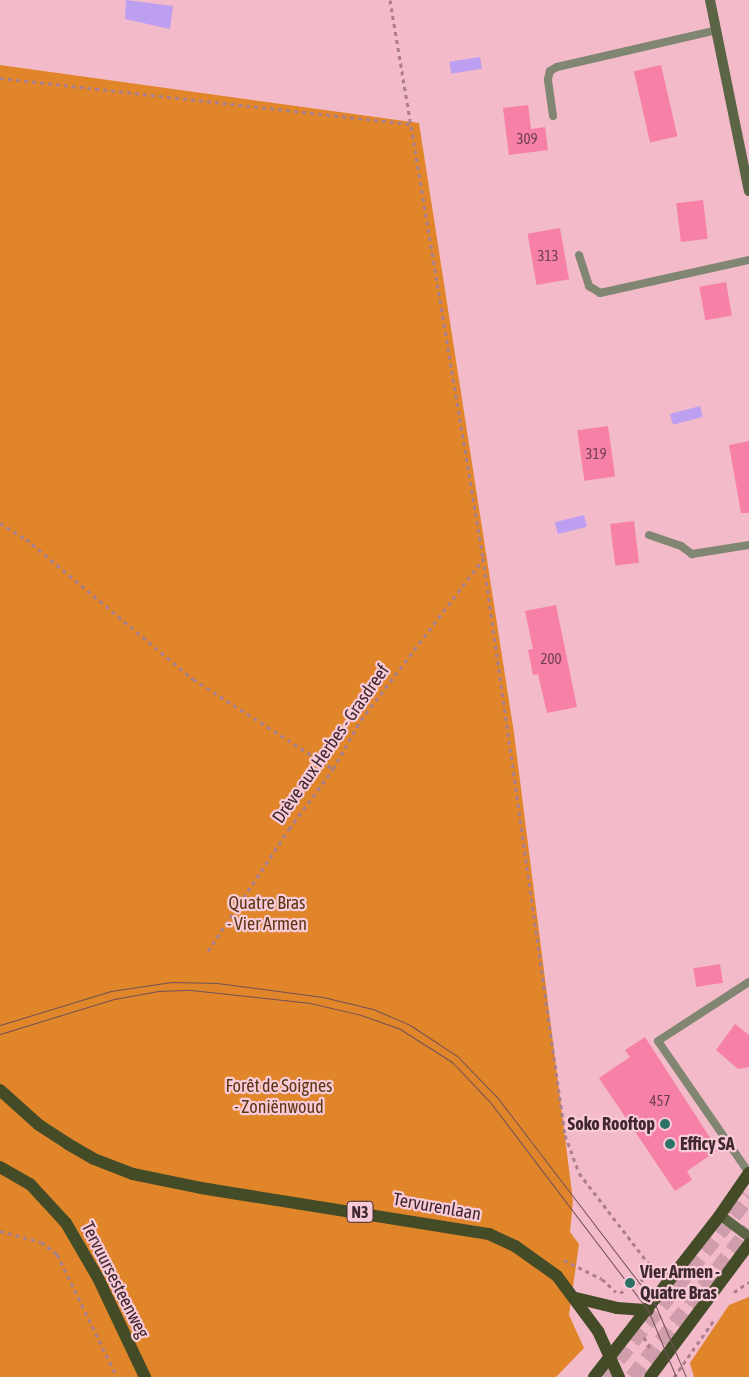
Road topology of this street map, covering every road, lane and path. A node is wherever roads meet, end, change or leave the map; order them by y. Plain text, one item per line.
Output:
1 (390, 0) edge
2 (710, 0) edge
3 (717, 30) junction
4 (0, 78) edge
5 (553, 116) dead end
6 (409, 124) junction
7 (745, 154) edge
8 (749, 191) edge
9 (579, 254) dead end
10 (749, 260) edge
11 (0, 523) edge
12 (649, 535) dead end
13 (749, 545) edge
14 (483, 558) junction
15 (333, 769) junction
16 (208, 951) dead end
17 (749, 982) edge
18 (0, 1090) edge
19 (0, 1167) edge
20 (749, 1173) edge
21 (720, 1215) junction
22 (0, 1231) edge
23 (749, 1237) edge
24 (749, 1244) edge
25 (652, 1268) dead end
26 (643, 1279) dead end
27 (749, 1282) edge
28 (734, 1293) dead end
29 (619, 1294) dead end
30 (576, 1298) junction
31 (648, 1310) junction
32 (637, 1324) junction
33 (700, 1340) dead end
34 (610, 1358) junction
35 (658, 1366) junction
36 (116, 1377) edge
37 (145, 1377) edge
38 (594, 1377) edge
39 (619, 1377) edge
40 (650, 1377) edge
41 (674, 1377) edge

1 - 6 path
2 - 3 street
3 - 5 lane
3 - 7 street
4 - 6 path
6 - 14 path
7 - 8 street
9 - 10 lane
11 - 15 path
12 - 13 lane
14 - 15 path, Drève aux Herbes - Grasdreef
14 - 25 path
15 - 16 path, Drève aux Herbes - Grasdreef
17 - 20 lane
18 - 30 main road, Tervurenlaan / N3
19 - 37 main road, Tervuursesteenweg
20 - 21 main road
21 - 23 street
21 - 31 main road
22 - 36 path
24 - 35 main road
26 - 29 path
27 - 28 path
30 - 31 main road
30 - 34 main road, Tervurenlaan / N3
31 - 32 main road
32 - 34 main road
32 - 35 path
33 - 41 path
34 - 38 main road
34 - 39 main road, Tervurenlaan / N3
35 - 40 main road

